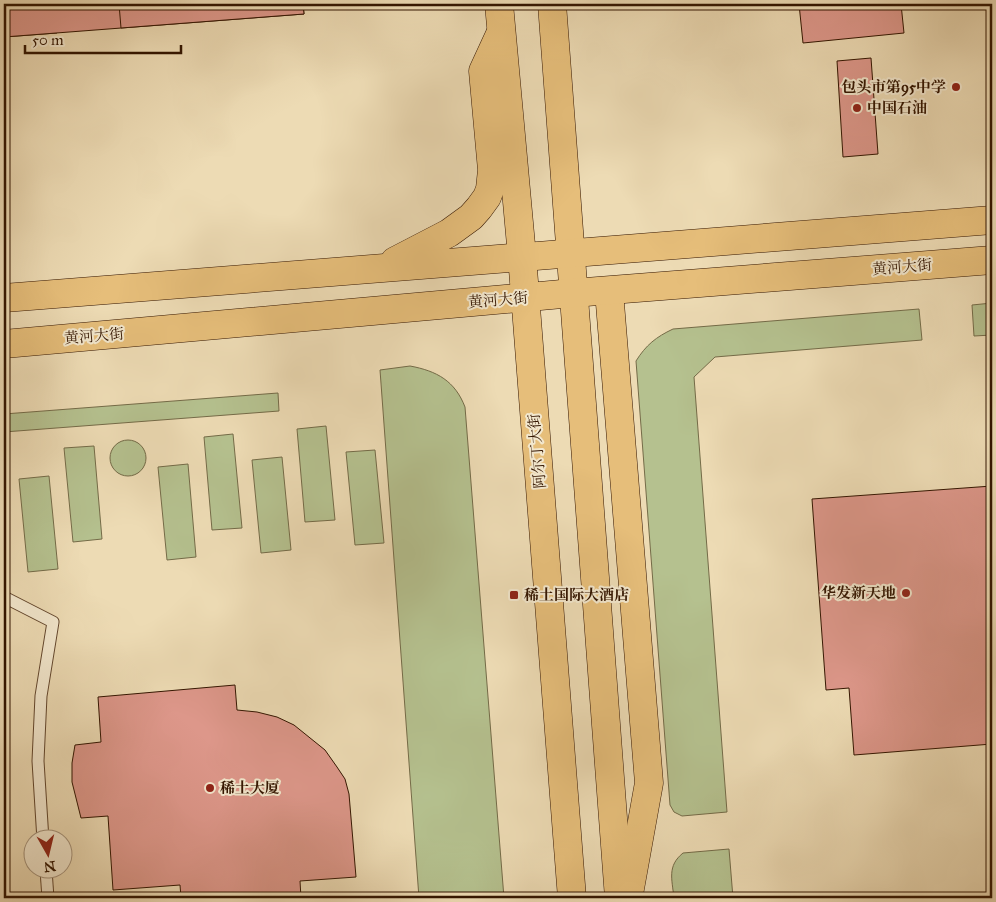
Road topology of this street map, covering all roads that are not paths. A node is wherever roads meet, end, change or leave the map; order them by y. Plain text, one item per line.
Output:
1 (499, 4) edge
2 (552, 4) edge
3 (501, 32) junction
4 (992, 220) edge
5 (571, 252) junction
6 (522, 256) junction
7 (992, 260) edge
8 (383, 267) junction
9 (609, 291) junction
10 (573, 294) junction
11 (4, 298) edge
12 (524, 298) junction
13 (4, 344) edge
14 (4, 597) edge
15 (43, 830) edge
16 (47, 880) edge
17 (48, 898) edge
18 (572, 898) edge
19 (619, 898) edge
20 (628, 898) edge

1 - 3 main road, 阿尔丁大街
2 - 5 main road
3 - 6 main road, 阿尔丁大街
3 - 8 main road
4 - 5 main road
5 - 6 main road
5 - 10 main road
6 - 8 main road
6 - 12 main road, 阿尔丁大街
7 - 9 main road, 黄河大街
8 - 11 main road
9 - 10 main road, 黄河大街
9 - 20 main road
10 - 12 main road, 黄河大街
10 - 19 main road
12 - 13 main road, 黄河大街
12 - 18 main road, 阿尔丁大街
14 - 15 lane
16 - 17 lane

